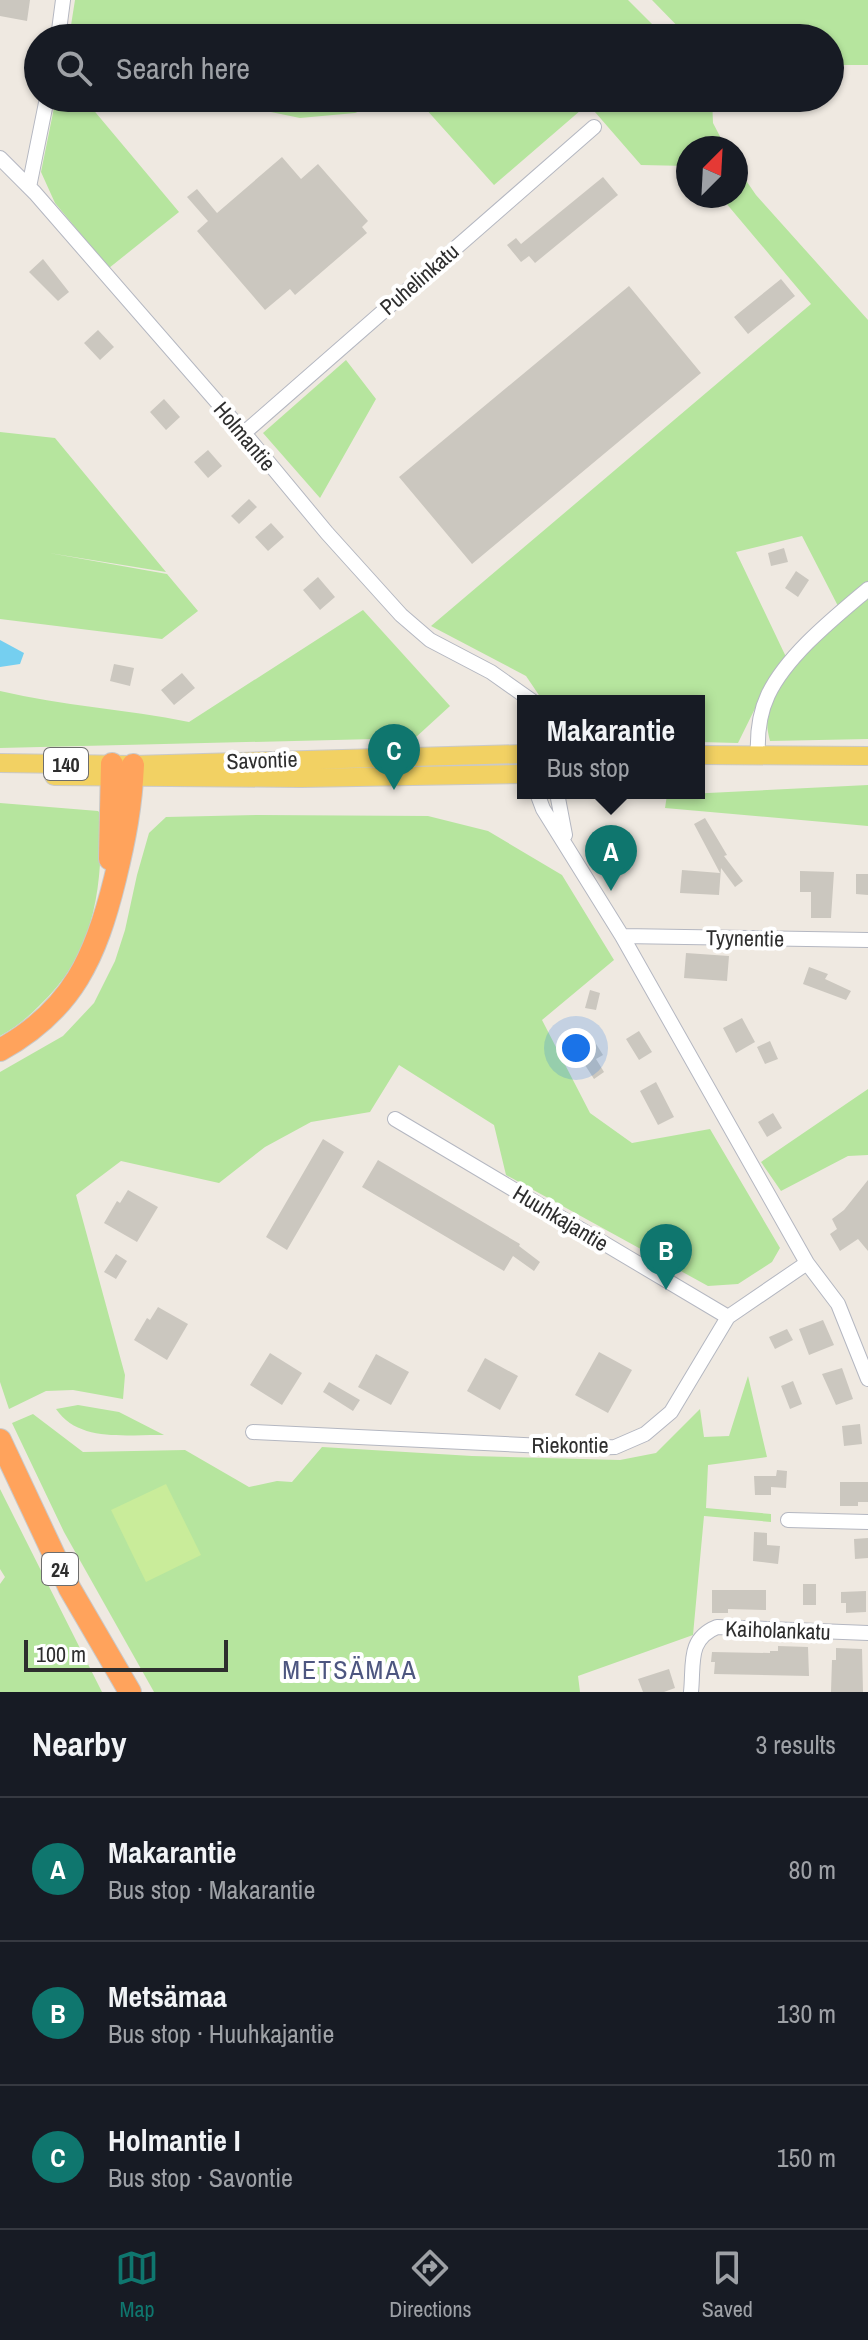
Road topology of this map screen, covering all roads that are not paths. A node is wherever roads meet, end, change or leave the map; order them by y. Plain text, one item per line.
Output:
1 (63, 0) edge
2 (60, 24) edge
3 (44, 112) edge
4 (594, 127) dead end
5 (0, 158) edge
6 (29, 187) junction
7 (244, 433) junction
8 (868, 589) edge
9 (523, 695) edge
10 (517, 754) edge
11 (705, 755) edge
12 (758, 756) junction
13 (868, 756) edge
14 (705, 761) edge
15 (0, 763) edge
16 (122, 771) junction
17 (517, 774) edge
18 (0, 775) edge
19 (539, 799) edge
20 (558, 799) edge
21 (571, 850) junction
22 (622, 936) junction
23 (868, 940) edge
24 (0, 1050) edge
25 (395, 1119) dead end
26 (807, 1263) junction
27 (728, 1317) junction
28 (868, 1379) edge
29 (253, 1432) dead end
30 (0, 1440) edge
31 (788, 1520) dead end
32 (868, 1522) edge
33 (868, 1633) edge
34 (130, 1692) edge
35 (691, 1692) edge

1 - 2 street
3 - 6 street
4 - 7 street, Puhelinkatu
5 - 6 street, Holmantie
6 - 7 street, Holmantie
7 - 9 street, Holmantie
8 - 12 street
10 - 16 main road, Savontie / 140
11 - 12 main road
12 - 13 main road
12 - 14 main road
15 - 16 main road, Savontie / 140
16 - 17 main road, Savontie / 140
16 - 18 main road, Savontie / 140
16 - 24 highway
19 - 21 street
20 - 21 street
21 - 22 street
22 - 23 street, Tyynentie
22 - 26 street
25 - 27 street, Huuhkajantie
26 - 27 street, Riekontie
26 - 28 street
27 - 29 street, Riekontie
30 - 34 highway, 24
31 - 32 street
33 - 35 street, Kaiholankatu

